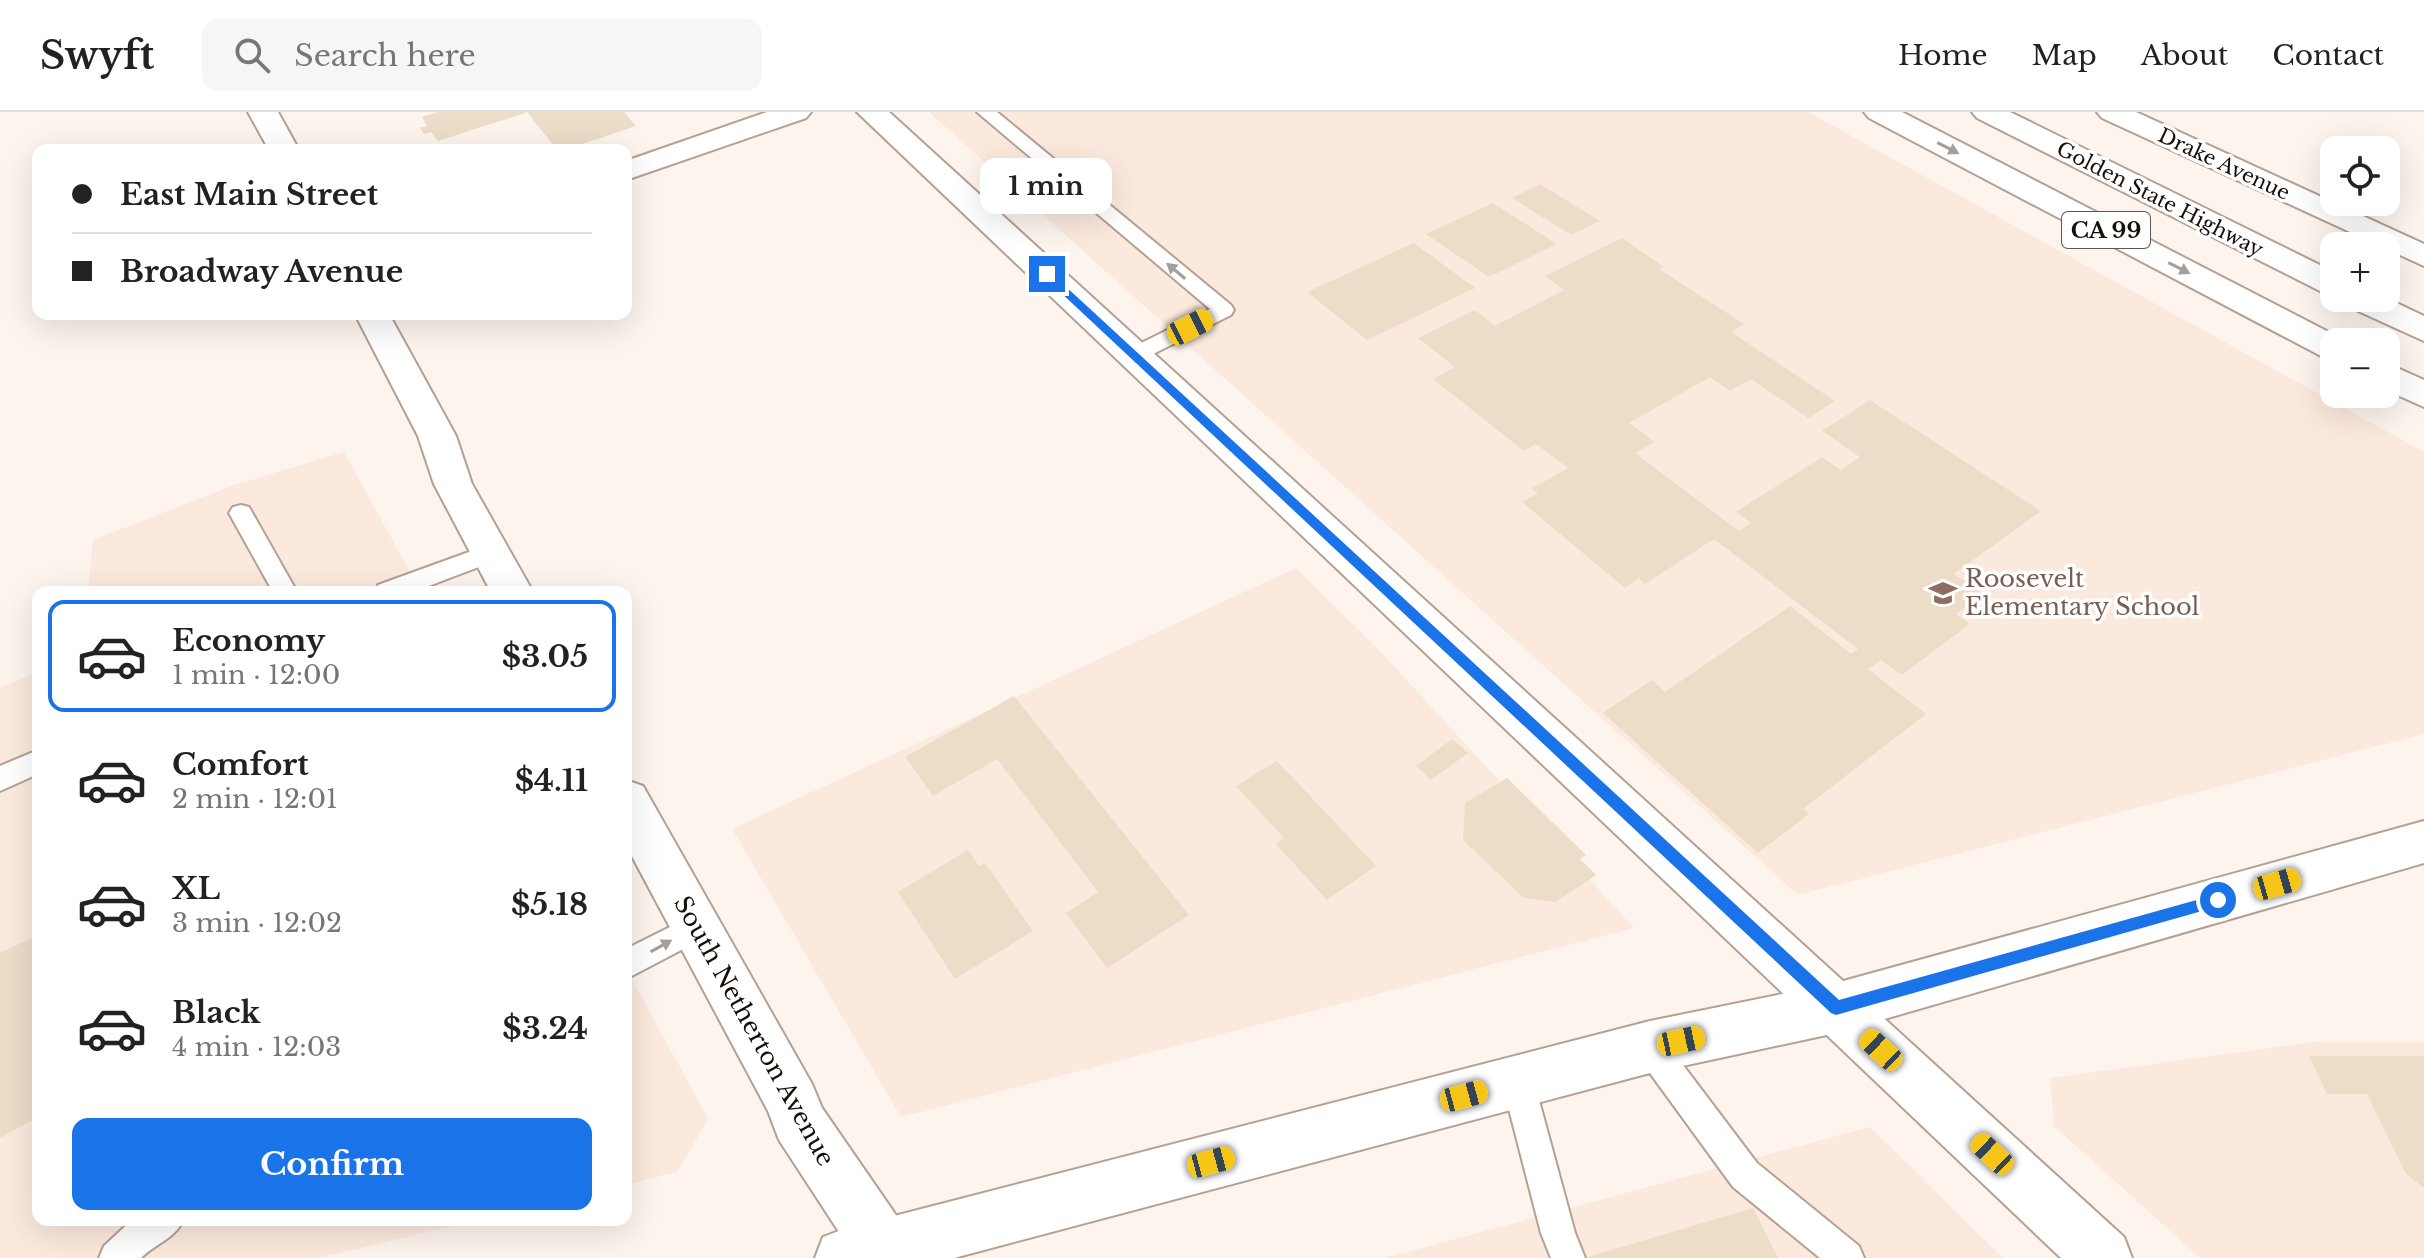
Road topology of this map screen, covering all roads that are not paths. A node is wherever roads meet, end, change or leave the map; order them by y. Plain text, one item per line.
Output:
1 (263, 112) edge
2 (796, 112) edge
3 (872, 112) edge
4 (986, 112) edge
5 (1879, 112) edge
6 (1987, 112) edge
7 (2112, 112) edge
8 (281, 144) edge
9 (632, 169) edge
10 (2424, 256) edge
11 (2320, 278) edge
12 (2387, 312) edge
13 (375, 320) edge
14 (2424, 330) edge
15 (2320, 341) edge
16 (1134, 355) junction
17 (2400, 382) edge
18 (2424, 395) edge
19 (241, 513) dead end
20 (491, 553) junction
21 (282, 586) edge
22 (403, 586) edge
23 (509, 586) edge
24 (32, 764) edge
25 (0, 779) edge
26 (632, 811) edge
27 (2424, 842) edge
28 (696, 927) junction
29 (632, 962) edge
30 (1836, 1008) junction
31 (1650, 1047) junction
32 (1518, 1082) junction
33 (155, 1226) edge
34 (872, 1255) edge
35 (116, 1258) edge
36 (1568, 1258) edge
37 (1847, 1258) edge
38 (2103, 1258) edge

1 - 8 main road
2 - 9 main road
3 - 16 main road
16 -> 4 lane
5 -> 15 main road, CA 99
6 - 11 main road, Golden State Highway / CA 99
7 - 10 main road, Drake Avenue
12 - 14 main road
13 - 20 main road
16 - 30 main road
17 - 18 main road
19 - 21 lane
20 - 22 lane
20 - 23 main road
24 - 25 lane
26 - 28 main road, South Netherton Avenue
27 - 30 main road
29 -> 28 lane
28 - 34 main road, South Netherton Avenue
30 - 31 main road
30 - 38 main road
31 - 32 main road
31 - 37 lane
32 - 34 main road
32 - 36 lane
33 - 35 lane

